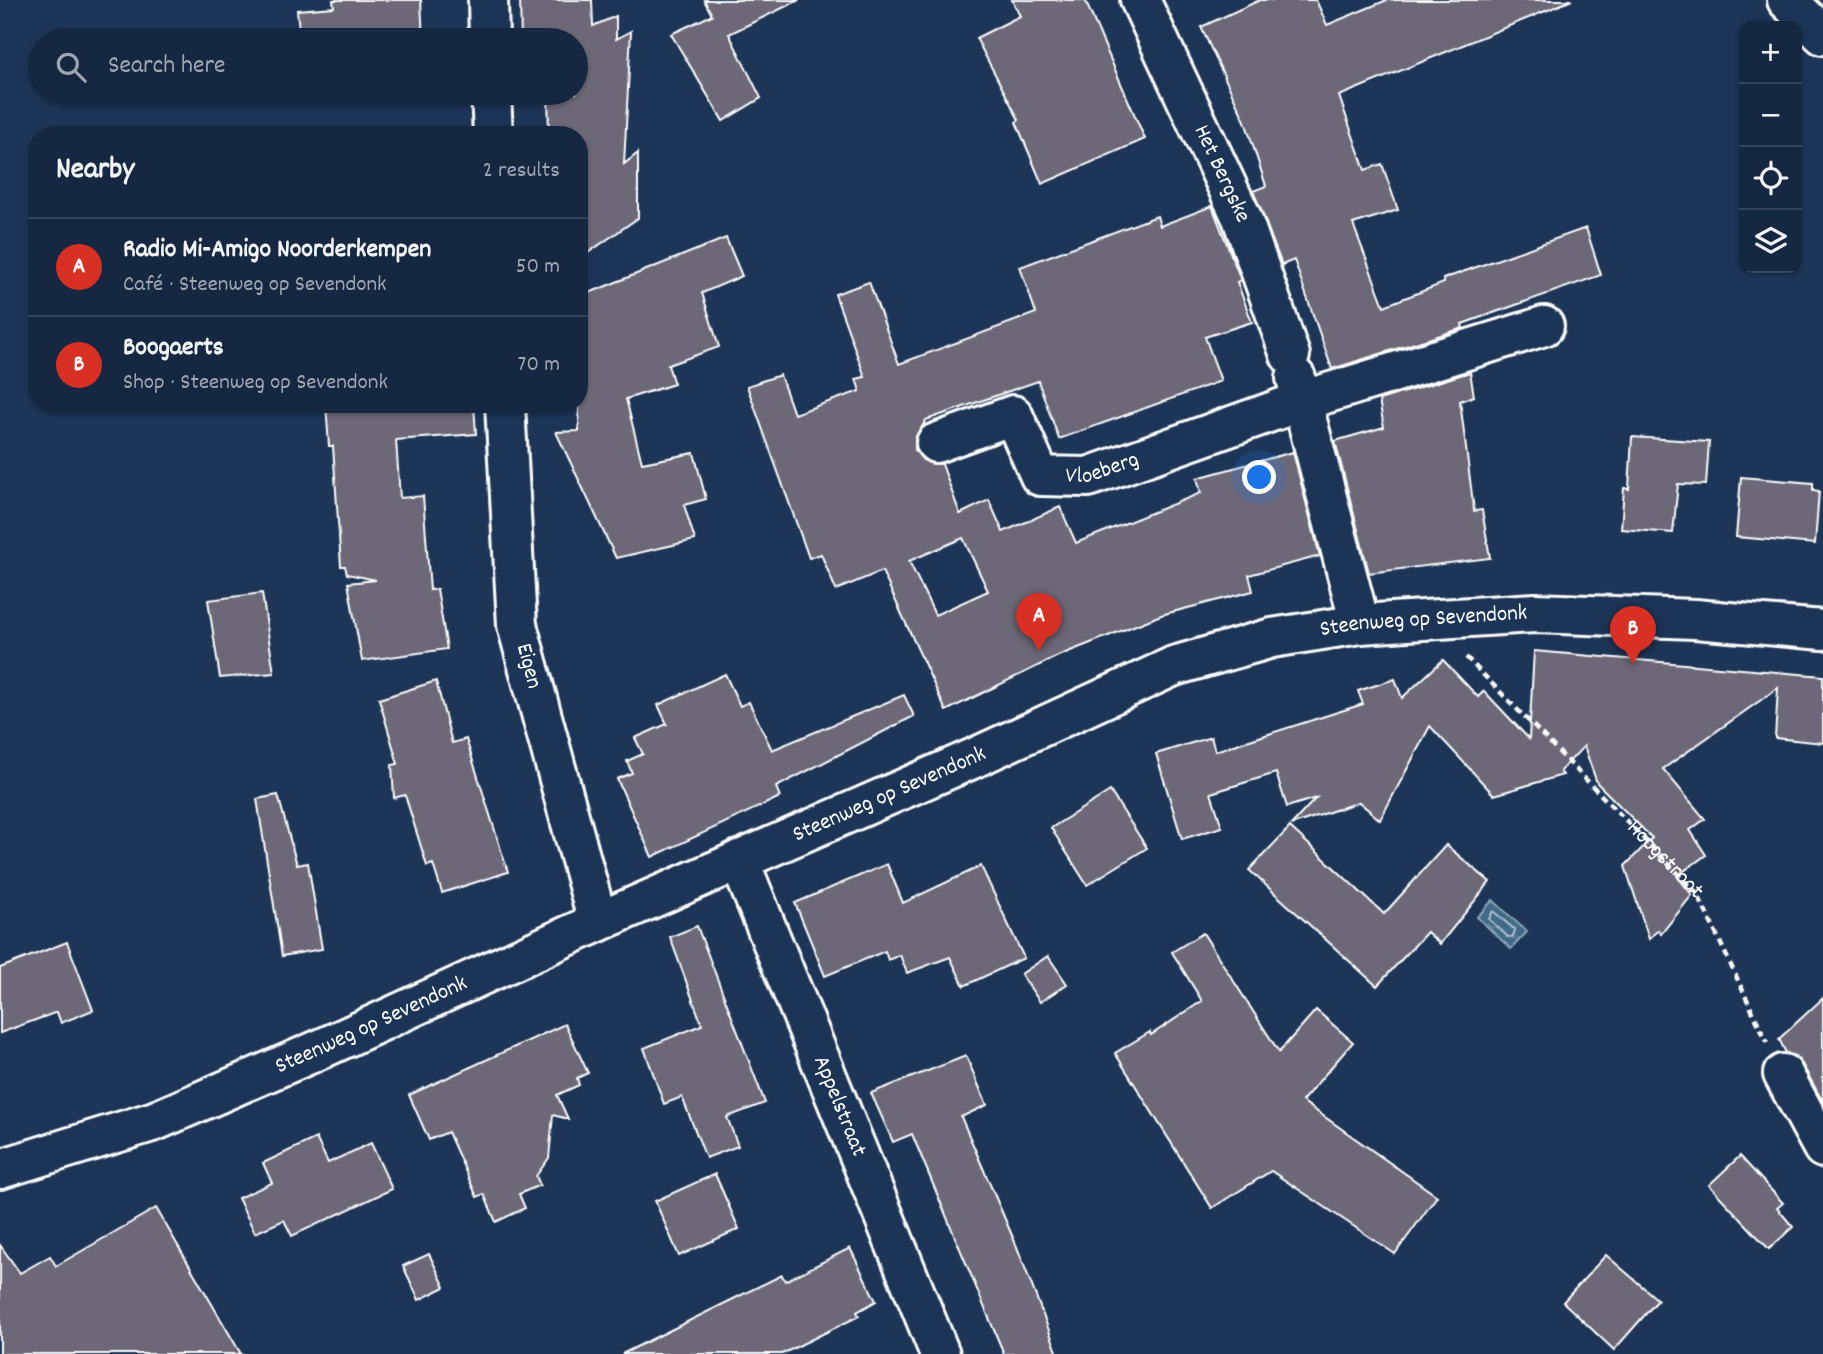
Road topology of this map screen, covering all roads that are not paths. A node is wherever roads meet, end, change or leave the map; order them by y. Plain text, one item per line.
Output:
1 (488, 0) edge
2 (1140, 0) edge
3 (1787, 0) edge
4 (489, 28) edge
5 (1823, 35) edge
6 (492, 105) edge
7 (493, 126) edge
8 (1544, 326) dead end
9 (1290, 355) dead end
10 (1302, 401) junction
11 (505, 413) edge
12 (936, 443) dead end
13 (1087, 450) dead end
14 (1360, 624) junction
15 (1823, 630) edge
16 (739, 860) junction
17 (598, 922) junction
18 (1783, 1074) road end
19 (1823, 1148) edge
20 (0, 1169) edge
21 (940, 1354) edge

1 - 4 street
2 - 9 street, Het Bergske
3 - 5 street
6 - 7 street
8 - 10 street, Vloeberg
10 - 12 street, Vloeberg
10 - 13 street, Vloeberg
10 - 14 street, Vloeberg
11 - 17 street, Eigen
14 - 15 street, Steenweg op Sevendonk
14 - 16 street, Steenweg op Sevendonk
16 - 17 street, Steenweg op Sevendonk
16 - 21 street, Appelstraat
17 - 20 street, Steenweg op Sevendonk
18 - 19 street

